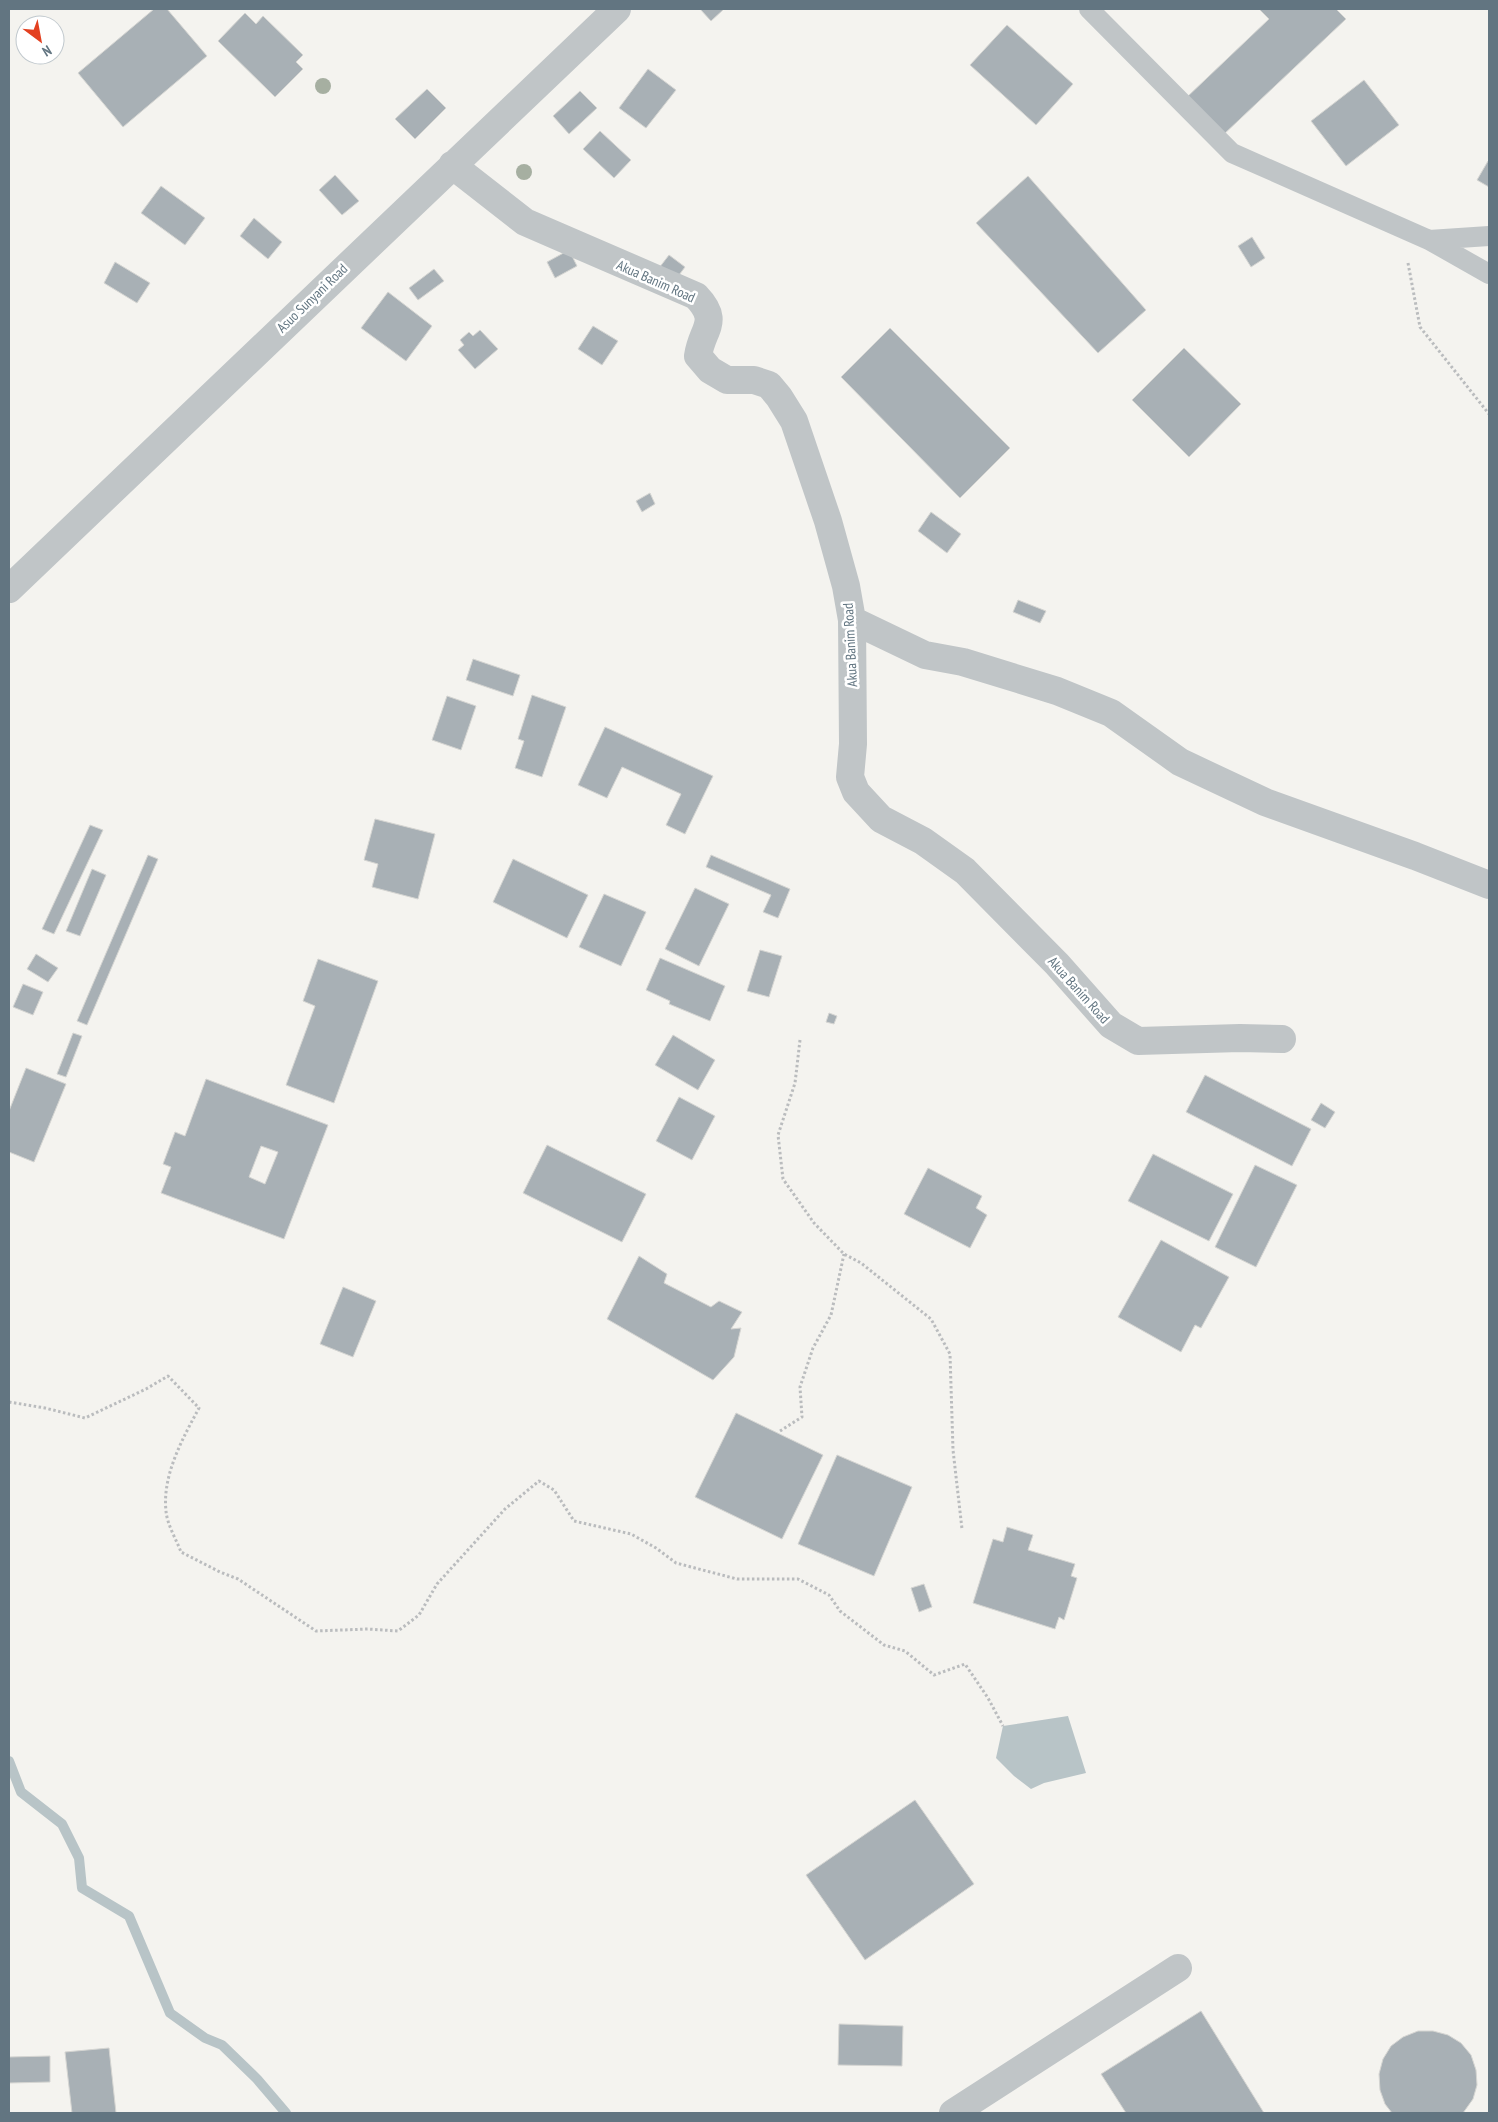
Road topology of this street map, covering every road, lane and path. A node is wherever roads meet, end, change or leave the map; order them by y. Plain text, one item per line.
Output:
1 (617, 9) edge
2 (1089, 9) edge
3 (452, 165) junction
4 (1401, 228) junction
5 (1489, 236) edge
6 (1429, 240) junction
7 (1489, 274) edge
8 (1489, 414) edge
9 (9, 589) edge
10 (852, 620) junction
11 (1489, 885) edge
12 (1282, 1039) dead end
13 (800, 1040) dead end
14 (844, 1254) junction
15 (9, 1402) edge
16 (780, 1431) dead end
17 (962, 1529) dead end
18 (1003, 1726) dead end
19 (1178, 1968) dead end
20 (953, 2113) edge

1 - 3 street, Asuo Sunyani Road
2 - 4 lane
3 - 9 street, Asuo Sunyani Road
3 - 10 street, Akua Banim Road
4 - 6 lane
4 - 8 path
5 - 6 lane
6 - 7 lane
10 - 11 street
10 - 12 street, Akua Banim Road
13 - 14 path
14 - 16 path
14 - 17 path
15 - 18 path
19 - 20 street

